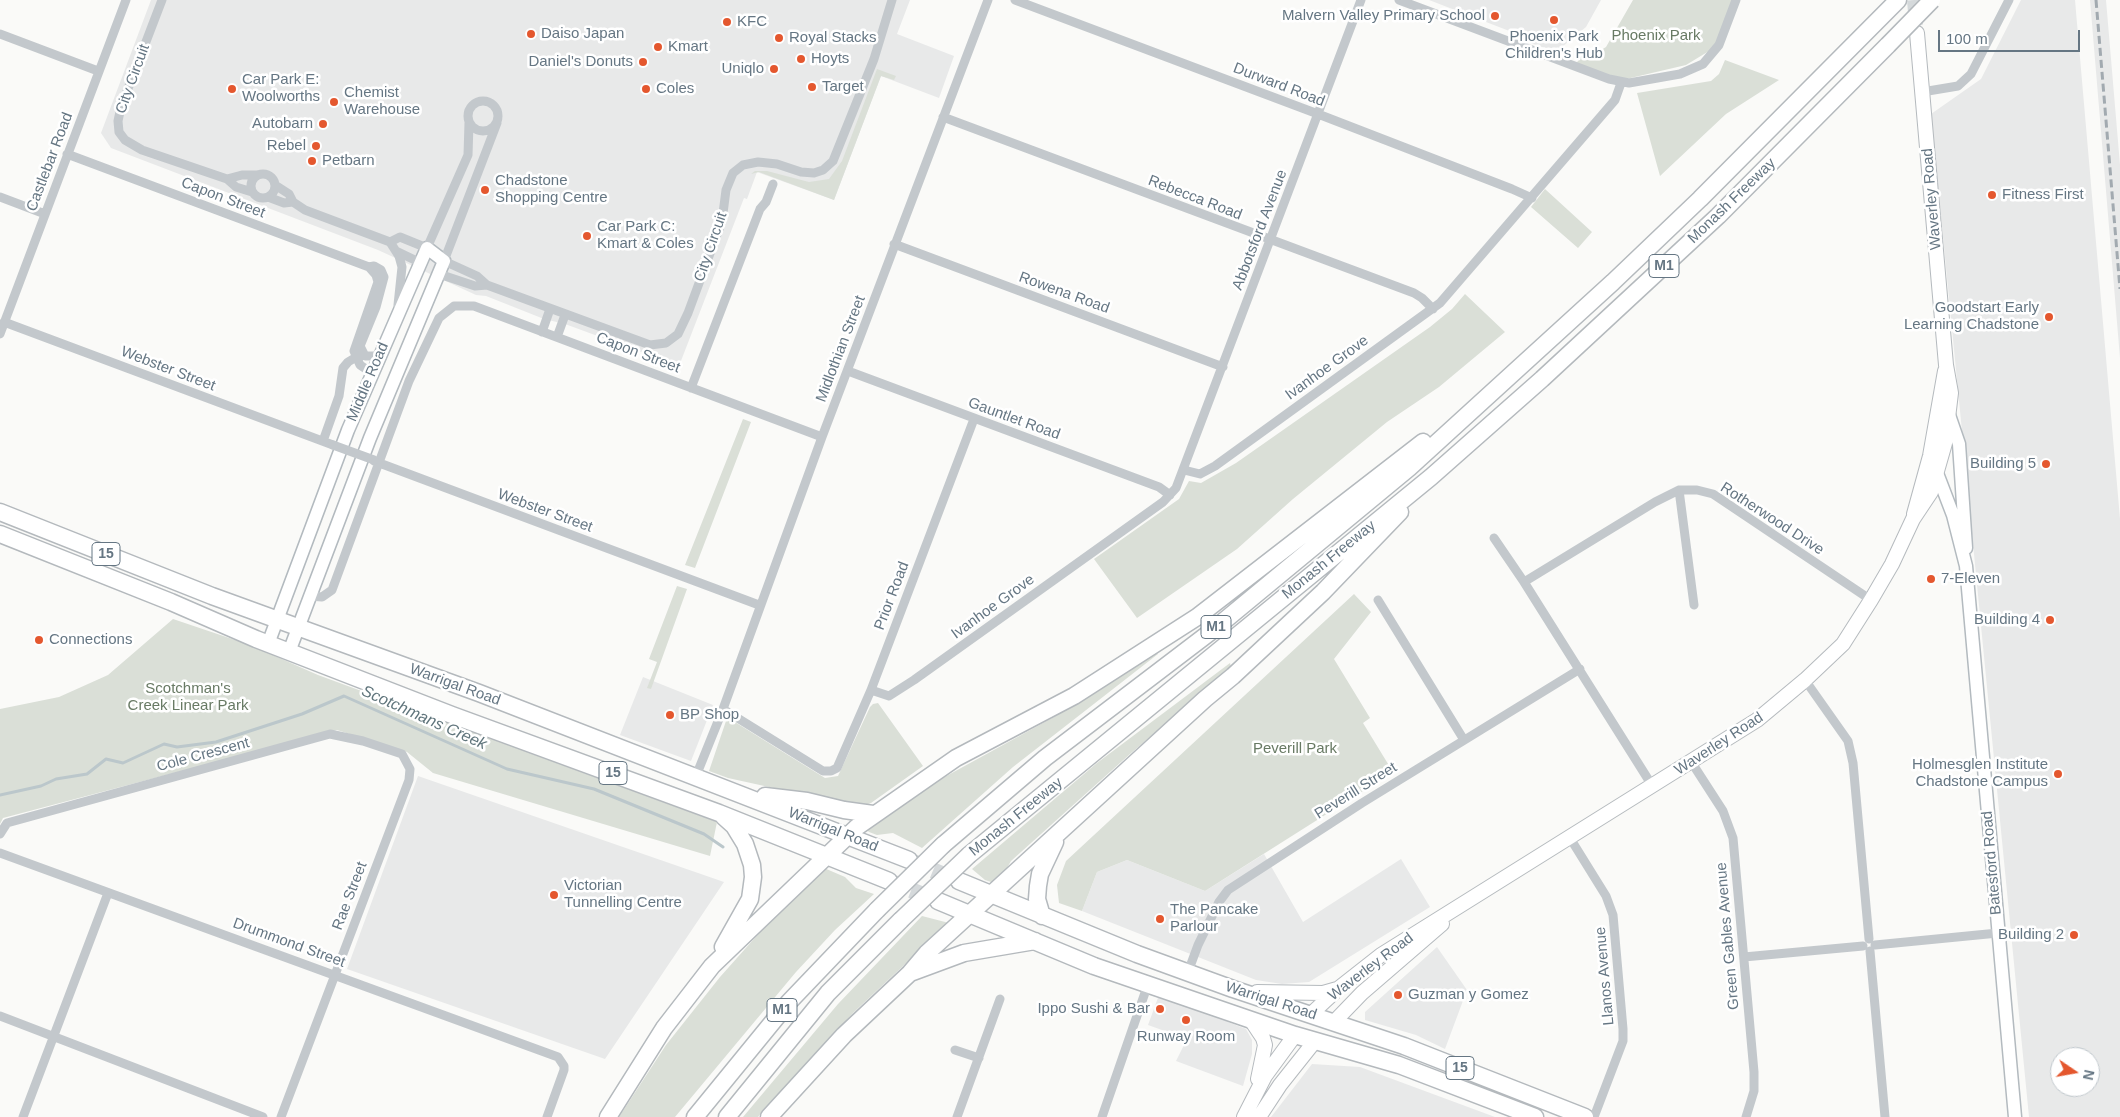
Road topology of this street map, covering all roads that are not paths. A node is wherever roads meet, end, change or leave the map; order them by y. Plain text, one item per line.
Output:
1 (126, 0) edge
2 (162, 0) edge
3 (892, 0) edge
4 (988, 0) edge
5 (1015, 0) edge
6 (1361, 0) edge
7 (1399, 0) edge
8 (1736, 0) edge
9 (1898, 0) edge
10 (1932, 0) edge
11 (2009, 0) edge
12 (0, 34) edge
13 (1917, 34) tunnel mouth
14 (98, 71) junction
15 (1621, 82) junction
16 (1922, 92) junction
17 (1318, 114) junction
18 (943, 117) junction
19 (469, 123) junction
20 (497, 123) junction
21 (67, 154) junction
22 (257, 175) junction
23 (227, 179) junction
24 (772, 184) dead end
25 (275, 185) junction
26 (252, 192) junction
27 (0, 197) edge
28 (268, 197) junction
29 (1532, 198) junction
30 (293, 202) junction
31 (45, 214) junction
32 (1270, 241) junction
33 (390, 242) junction
34 (894, 244) junction
35 (427, 248) junction
36 (396, 251) junction
37 (444, 261) junction
38 (421, 263) junction
39 (439, 274) junction
40 (487, 285) junction
41 (550, 309) junction
42 (1433, 309) junction
43 (565, 315) junction
44 (397, 316) junction
45 (4, 322) junction
46 (542, 332) junction
47 (0, 334) edge
48 (557, 337) junction
49 (379, 356) junction
50 (358, 358) junction
51 (1946, 365) junction
52 (1224, 367) junction
53 (848, 371) junction
54 (372, 373) junction
55 (691, 388) junction
56 (1482, 401) junction
57 (1949, 415) junction
58 (974, 419) junction
59 (822, 437) junction
60 (322, 441) junction
61 (1930, 456) junction
62 (376, 461) junction
63 (1184, 470) junction
64 (1937, 475) junction
65 (1431, 477) junction
66 (1679, 490) junction
67 (1170, 495) junction
68 (0, 512) edge
69 (1913, 519) junction
70 (0, 534) edge
71 (1494, 538) dead end
72 (1966, 566) junction
73 (1524, 582) junction
74 (309, 596) junction
75 (1378, 600) dead end
76 (1871, 600) junction
77 (759, 605) junction
78 (1694, 605) dead end
79 (277, 620) junction
80 (298, 627) junction
81 (268, 644) junction
82 (289, 652) junction
83 (1580, 669) junction
84 (1806, 680) junction
85 (871, 690) junction
86 (723, 708) junction
87 (1464, 740) junction
88 (1692, 763) junction
89 (410, 769) joint
90 (696, 776) junction
91 (1653, 787) junction
92 (739, 792) junction
93 (719, 813) junction
94 (873, 814) junction
95 (0, 834) edge
96 (1058, 834) junction
97 (848, 835) junction
98 (1570, 838) junction
99 (0, 853) edge
100 (826, 856) junction
101 (909, 860) tunnel mouth
102 (888, 880) tunnel mouth
103 (959, 881) tunnel mouth
104 (108, 893) junction
105 (993, 895) junction
106 (938, 901) tunnel mouth
107 (1462, 905) junction
108 (1023, 908) junction
109 (971, 915) junction
110 (1042, 916) junction
111 (1998, 934) junction
112 (1028, 938) junction
113 (1869, 945) junction
114 (1744, 957) junction
115 (712, 966) junction
116 (1188, 972) junction
117 (910, 973) junction
118 (335, 974) junction
119 (1148, 984) junction
120 (1339, 988) junction
121 (1234, 989) junction
122 (1000, 999) dead end
123 (1310, 1015) junction
124 (0, 1016) edge
125 (1251, 1020) junction
126 (1334, 1022) junction
127 (1295, 1035) junction
128 (54, 1037) junction
129 (1315, 1041) junction
130 (954, 1050) dead end
131 (979, 1058) junction
132 (1251, 1101) junction
133 (23, 1117) edge
134 (263, 1117) edge
135 (281, 1117) edge
136 (546, 1117) edge
137 (608, 1117) edge
138 (695, 1117) edge
139 (727, 1117) edge
140 (769, 1117) edge
141 (957, 1117) edge
142 (1102, 1117) edge
143 (1244, 1117) edge
144 (1259, 1117) edge
145 (1535, 1117) edge
146 (1585, 1117) edge
147 (1594, 1117) edge
148 (1746, 1117) edge
149 (1885, 1117) edge
150 (2017, 1117) edge

1 - 14 street, Castlebar Road
2 - 23 street, City Circuit
3 - 43 street, City Circuit
4 - 18 street, Midlothian Street
5 - 17 street, Durward Road
6 - 17 street, Abbotsford Avenue
7 - 15 street
8 - 15 street
9 - 56 highway, Monash Freeway / M1
10 - 65 highway, Monash Freeway / M1, bridge
11 - 16 street
12 - 14 street
13 - 16 main road, Waverley Road
14 - 21 street, Castlebar Road
15 - 29 street, Ivanhoe Grove
16 - 51 main road, Waverley Road
17 - 29 street, Durward Road
17 - 32 street, Abbotsford Avenue
18 - 32 street, Rebecca Road
18 - 34 street, Midlothian Street
19 - 20 street
19 - 20 street
19 - 35 street, Middle Road
20 - 37 street, Middle Road
21 - 31 street, Castlebar Road
21 - 50 street, Capon Street
22 - 23 street, City Circuit
22 - 25 street
22 - 26 street
23 - 26 street, City Circuit
24 - 55 street
25 - 28 street
25 - 30 street
26 - 28 street
27 - 31 street
28 - 30 street
29 - 42 street, Ivanhoe Grove
30 - 33 street
31 - 45 street, Castlebar Road
32 - 42 street, Rebecca Road
32 - 52 street, Abbotsford Avenue
33 - 35 street, City Circuit
33 - 36 street
34 - 52 street, Rowena Road
34 - 53 street, Midlothian Street
35 - 37 street, City Circuit
35 - 38 street, Middle Road
36 - 38 street, City Circuit
36 - 44 street
37 - 39 street, Middle Road
37 - 40 street, City Circuit
38 - 39 street, City Circuit
38 - 44 street, Middle Road
39 - 40 street, City Circuit
39 - 74 street, Middle Road
40 - 41 street, City Circuit
41 - 43 street, City Circuit
41 - 46 street
42 - 63 street, Ivanhoe Grove
43 - 48 street
44 - 49 street, Middle Road
45 - 47 street, Castlebar Road
45 - 60 street, Webster Street
46 - 48 street, Capon Street
46 - 62 street, Capon Street
48 - 55 street, Capon Street
49 - 50 street
49 - 54 street, Middle Road
50 - 54 street
50 - 60 street
51 - 57 main road, Waverley Road
51 - 61 main road, Waverley Road
52 - 63 street, Abbotsford Avenue
53 - 58 street, Gauntlet Road
53 - 59 street, Midlothian Street
54 - 79 street, Middle Road
55 - 59 street, Capon Street
56 - 94 highway
56 - 138 highway, Monash Freeway / M1, bridge
57 - 64 main road, Waverley Road
57 - 72 street
58 - 67 street, Gauntlet Road
58 - 85 street, Prior Road
59 - 77 street, Midlothian Street
60 - 62 street, Webster Street, bridge
61 - 64 street, Batesford Road
61 - 69 main road, Waverley Road
62 - 74 street
62 - 77 street, Webster Street
63 - 67 street, Ivanhoe Grove
64 - 69 main road, Waverley Road
64 - 72 street, Batesford Road
65 - 96 highway
65 - 139 highway, Monash Freeway / M1, bridge
66 - 73 street
66 - 76 street, Rotherwood Drive
66 - 78 street
67 - 85 street, Ivanhoe Grove
68 - 79 highway, Warrigal Road / 15
69 - 76 main road, Waverley Road
70 - 81 highway, Warrigal Road / 15
71 - 73 street
72 - 111 street, Batesford Road
73 - 83 street
74 - 80 street, Middle Road
75 - 87 street
76 - 84 main road, Waverley Road
77 - 86 street, Midlothian Street
79 - 80 highway, Warrigal Road / 15
79 - 81 street, Middle Road
80 - 82 street, Middle Road
80 - 90 highway, Warrigal Road / 15
81 - 82 highway, Warrigal Road / 15
82 - 93 highway, Warrigal Road / 15
83 - 87 street, Peverill Street
83 - 91 street
84 - 88 main road, Waverley Road
84 - 113 street
85 - 86 street, Prior Road
86 - 90 street, Midlothian Street
87 - 116 street, Peverill Street
88 - 91 main road, Waverley Road
88 - 114 street, Green Gables Avenue
89 - 95 street, Cole Crescent
89 - 118 street, Rae Street
90 - 92 highway, Warrigal Road / 15
91 - 98 main road, Waverley Road
92 - 94 highway
92 - 97 highway, Warrigal Road / 15
93 - 100 highway, Warrigal Road / 15
93 - 115 highway
94 - 97 highway
96 - 105 highway
96 - 110 highway
97 - 100 highway
97 - 101 highway, Warrigal Road / 15
98 - 107 main road, Waverley Road
98 - 147 street, Llanos Avenue
99 - 104 street, Drummond Street
100 - 102 highway, Warrigal Road / 15
100 - 115 highway
103 - 105 highway, Warrigal Road / 15
104 - 118 street, Drummond Street
104 - 128 street
105 - 108 highway, Warrigal Road / 15
105 - 109 highway
106 - 109 highway, Warrigal Road / 15
107 - 120 main road, Waverley Road
107 - 126 main road, Waverley Road
108 - 110 highway, Warrigal Road / 15
108 - 112 highway
109 - 112 highway, Warrigal Road / 15
109 - 117 highway
110 - 116 highway, Warrigal Road / 15
111 - 113 street
111 - 150 street, Batesford Road
112 - 117 highway
112 - 119 highway, Warrigal Road / 15
113 - 114 street
113 - 149 street
114 - 148 street, Green Gables Avenue
115 - 137 highway
116 - 121 highway, Warrigal Road / 15
117 - 140 highway
118 - 135 street, Rae Street
118 - 136 street, Drummond Street
119 - 125 highway, Warrigal Road / 15
119 - 142 street
120 - 121 main road
120 - 123 main road, Waverley Road
121 - 123 highway, Warrigal Road / 15
122 - 131 street
123 - 126 highway, Warrigal Road / 15
123 - 127 highway, Waverley Road
124 - 128 street
125 - 127 highway, Warrigal Road / 15
125 - 132 main road
126 - 129 highway, Waverley Road
126 - 146 highway, Warrigal Road / 15
127 - 129 highway, Warrigal Road / 15
127 - 132 main road, Waverley Road
128 - 133 street
128 - 134 street
129 - 144 main road, Waverley Road
129 - 145 highway, Warrigal Road / 15
130 - 131 street
131 - 141 street
132 - 143 main road, Waverley Road

